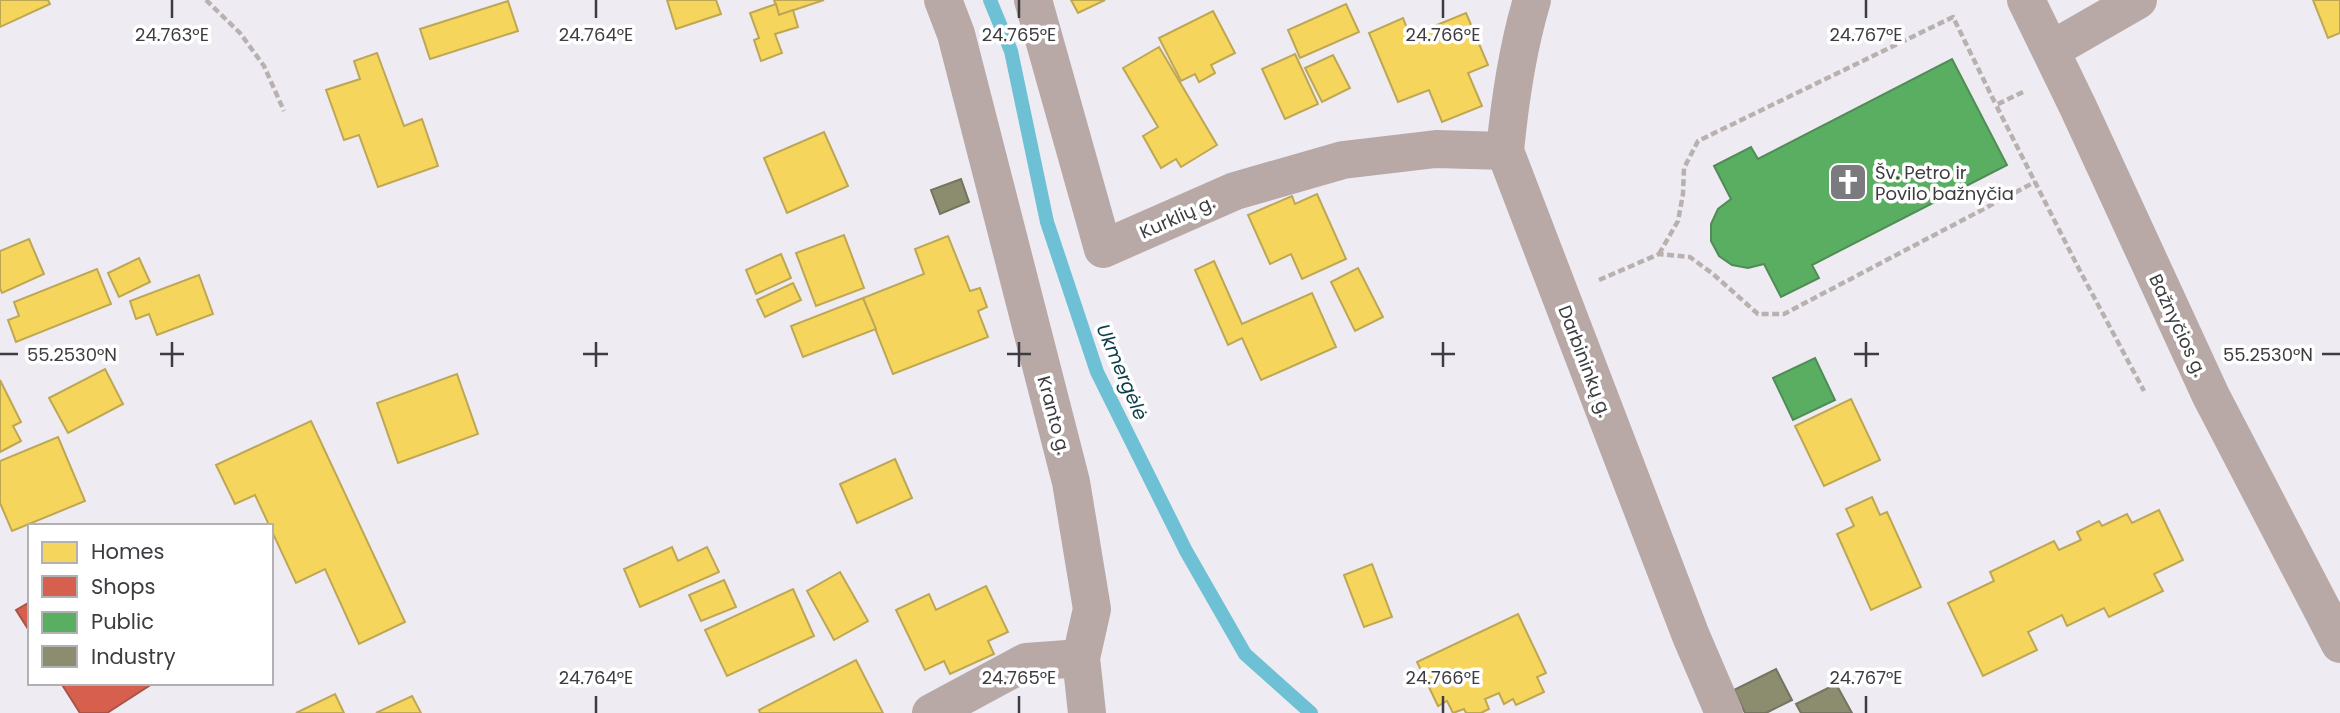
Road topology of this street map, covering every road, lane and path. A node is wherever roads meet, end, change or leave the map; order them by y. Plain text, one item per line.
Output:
1 (206, 0) edge
2 (943, 0) edge
3 (1033, 0) edge
4 (1532, 0) edge
5 (2026, 0) edge
6 (2138, 0) edge
7 (2051, 50) junction
8 (2030, 89) dead end
9 (1996, 105) junction
10 (284, 111) dead end
11 (1505, 151) junction
12 (2035, 182) junction
13 (1659, 254) junction
14 (1625, 270) dead end
15 (2144, 391) dead end
16 (2340, 644) edge
17 (1081, 658) junction
18 (931, 713) edge
19 (1087, 713) edge
20 (1724, 713) edge

1 - 10 path
2 - 17 street, Kranto g.
3 - 11 street, Kurklių g.
4 - 11 street, Darbininkų g.
5 - 7 street, Bažnyčios g.
6 - 7 street
7 - 16 street, Bažnyčios g.
8 - 9 path
9 - 12 path
9 - 13 path
11 - 20 street, Darbininkų g.
12 - 13 path
12 - 15 path
13 - 14 path
17 - 18 street
17 - 19 street, Kranto g.

